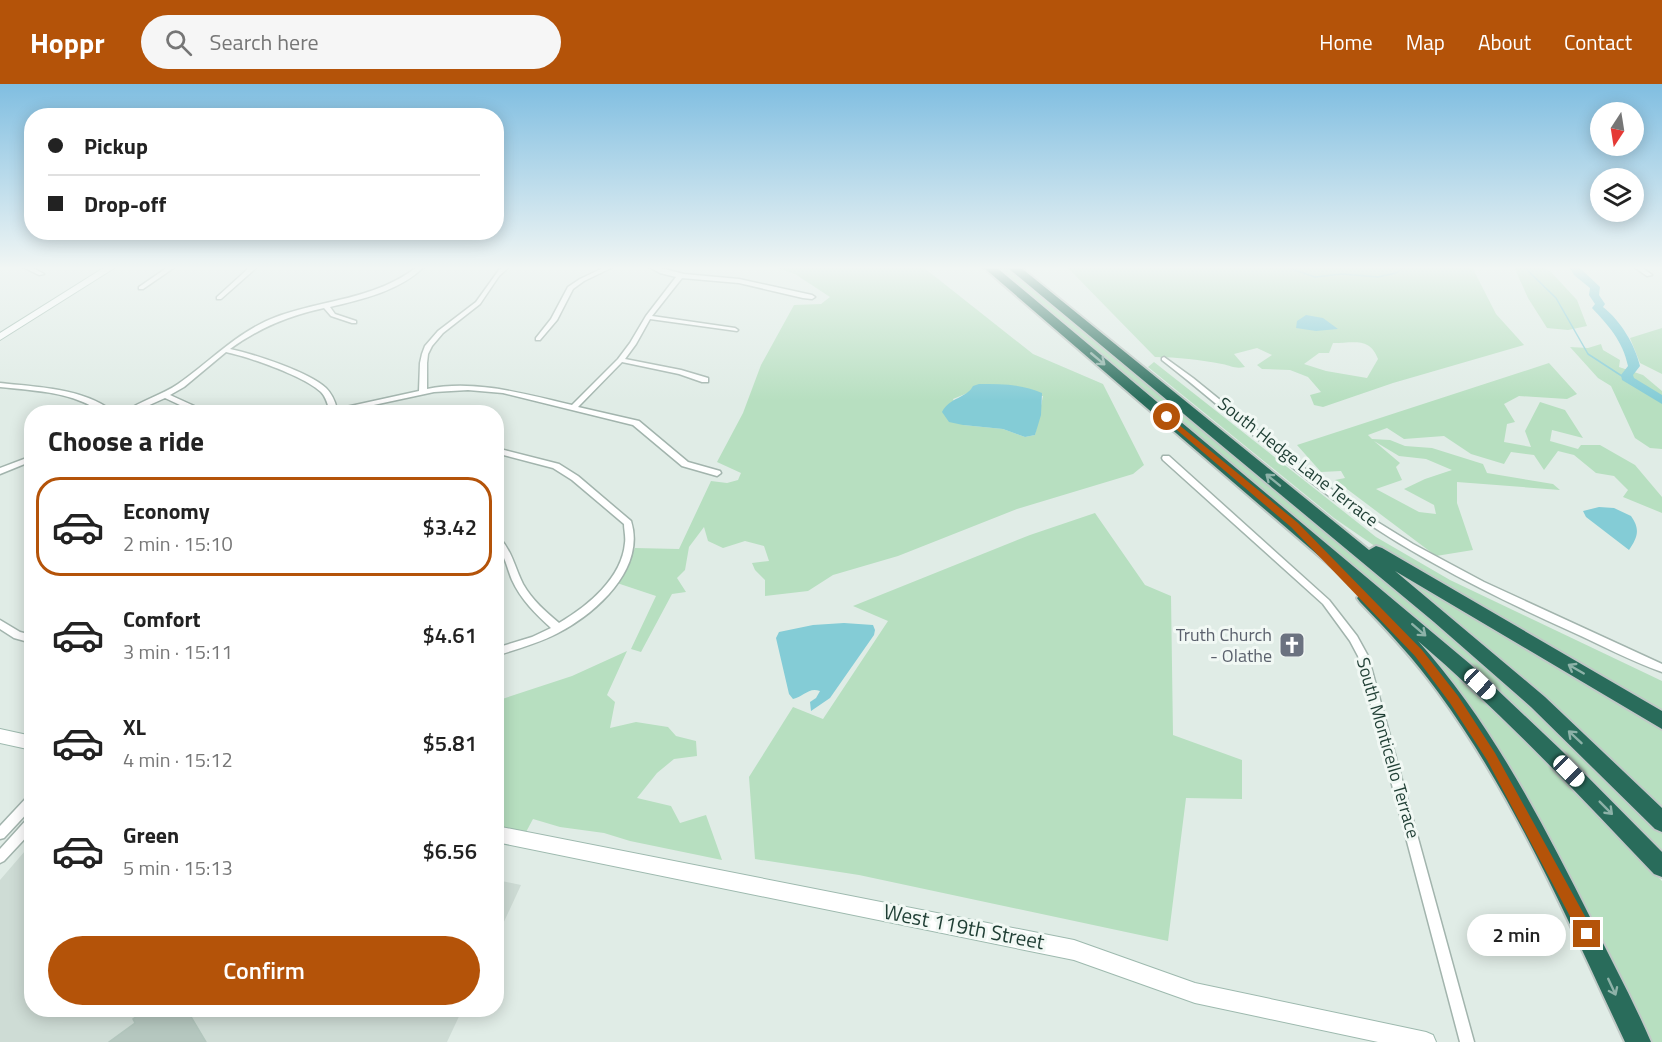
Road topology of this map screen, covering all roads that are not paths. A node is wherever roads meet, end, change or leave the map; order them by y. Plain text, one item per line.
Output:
1 (40, 312) edge
2 (304, 312) edge
3 (330, 312) edge
4 (468, 312) edge
5 (558, 312) edge
6 (652, 312) edge
7 (1042, 312) edge
8 (1068, 312) edge
9 (648, 317) junction
10 (354, 322) dead end
11 (735, 330) dead end
12 (0, 337) edge
13 (538, 339) dead end
14 (225, 350) junction
15 (1164, 359) dead end
16 (620, 360) junction
17 (705, 380) dead end
18 (0, 385) edge
19 (423, 391) junction
20 (165, 395) junction
21 (98, 405) edge
22 (144, 405) edge
23 (186, 405) edge
24 (332, 405) edge
25 (363, 405) edge
26 (574, 407) junction
27 (504, 452) edge
28 (1166, 458) dead end
29 (24, 461) edge
30 (0, 471) edge
31 (717, 473) dead end
32 (1318, 517) junction
33 (1294, 525) junction
34 (504, 548) edge
35 (0, 624) edge
36 (558, 628) junction
37 (24, 637) edge
38 (504, 649) edge
39 (1662, 668) edge
40 (1662, 721) edge
41 (0, 736) edge
42 (24, 741) edge
43 (24, 808) edge
44 (1662, 822) edge
45 (24, 831) edge
46 (0, 834) edge
47 (504, 836) edge
48 (0, 857) edge
49 (1662, 867) edge
50 (1426, 1042) edge
51 (1467, 1042) edge
52 (1638, 1042) edge

1 - 12 main road
2 - 14 street
3 - 10 street
4 - 19 street
5 - 13 street
6 - 9 street
7 -> 33 highway
32 -> 8 highway
9 - 11 street
9 - 16 street
14 - 20 street
14 - 24 street
15 - 39 street, South Hedge Lane Terrace
16 - 17 street
16 - 26 street
18 - 21 street
19 - 25 street
19 - 26 street
20 - 22 street
20 - 23 street
26 - 31 street
27 - 36 street
28 - 51 street, South Monticello Terrace
29 - 30 street
40 -> 32 highway
44 -> 32 highway
33 -> 49 highway
33 -> 52 highway
34 - 36 street
35 - 37 street
36 - 38 street
41 - 42 main road
43 - 46 street
45 - 48 street
47 - 50 main road, West 119th Street

